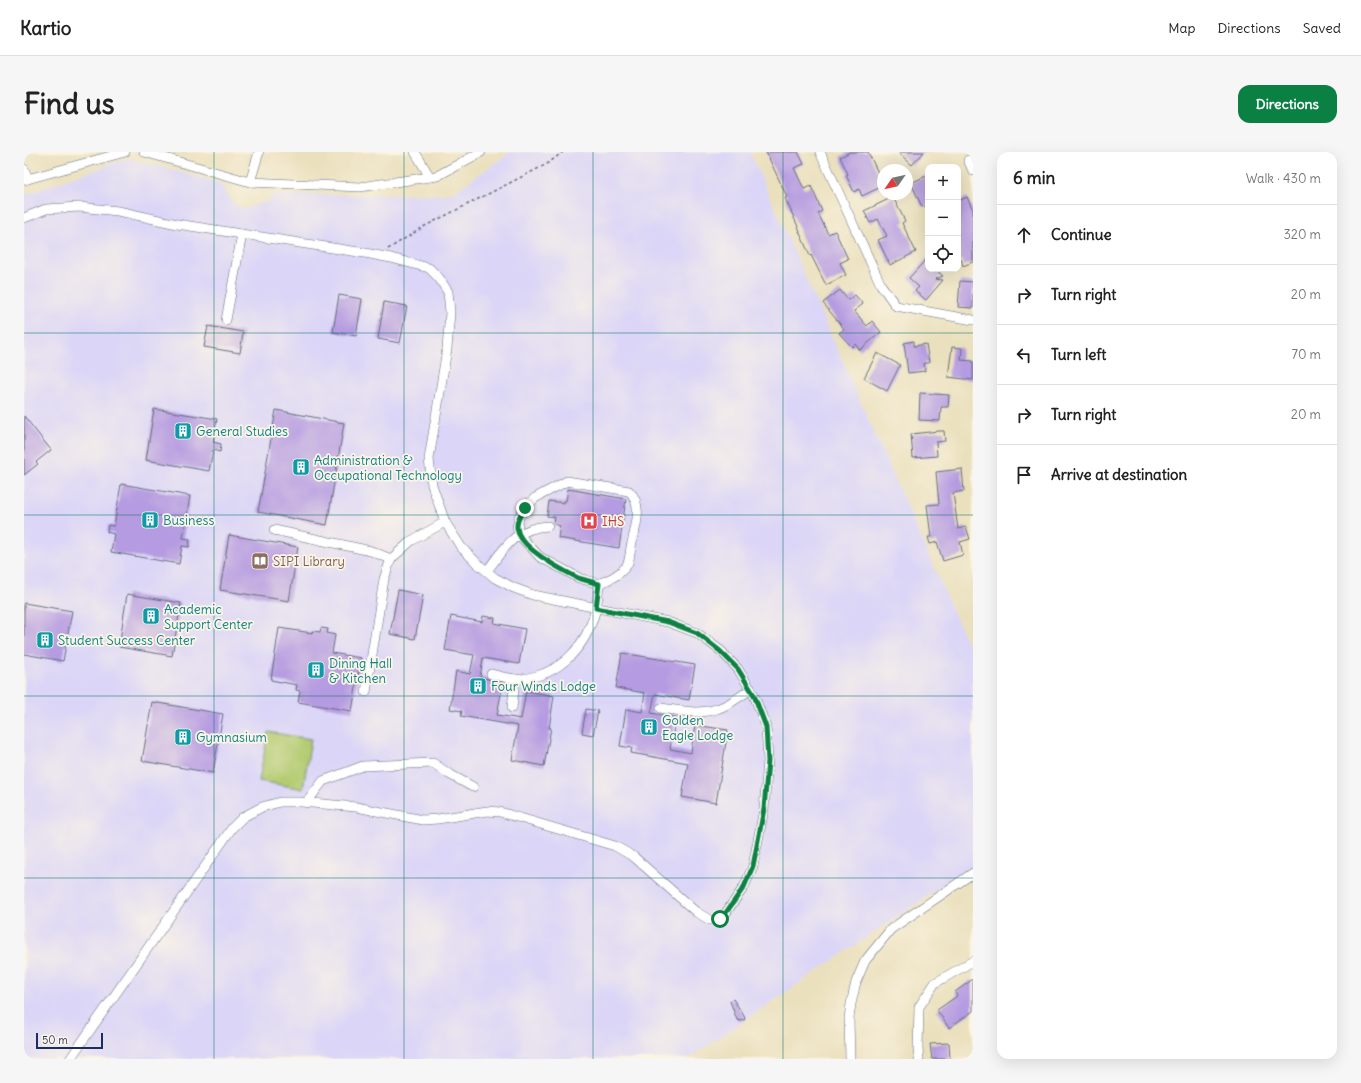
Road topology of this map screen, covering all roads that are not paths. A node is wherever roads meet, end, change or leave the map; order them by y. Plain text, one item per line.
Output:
1 (125, 152) edge
2 (144, 152) edge
3 (259, 152) edge
4 (415, 152) edge
5 (481, 152) edge
6 (820, 152) edge
7 (968, 160) dead end
8 (24, 169) edge
9 (973, 171) edge
10 (430, 177) junction
11 (26, 179) edge
12 (250, 182) junction
13 (24, 218) edge
14 (242, 234) junction
15 (226, 320) dead end
16 (973, 320) edge
17 (445, 522) junction
18 (548, 526) dead end
19 (274, 530) dead end
20 (519, 534) junction
21 (391, 559) junction
22 (487, 571) junction
23 (599, 584) junction
24 (596, 608) junction
25 (491, 674) dead end
26 (515, 679) junction
27 (751, 689) junction
28 (366, 692) dead end
29 (512, 708) dead end
30 (661, 708) dead end
31 (473, 787) dead end
32 (307, 802) junction
33 (973, 873) edge
34 (973, 962) edge
35 (70, 1059) edge
36 (850, 1059) edge
37 (919, 1059) edge

1 - 11 street
2 - 12 street
3 - 12 street
4 - 10 street
5 - 10 street
6 - 16 street
7 - 9 street
8 - 11 street
10 - 12 street
13 - 14 street
14 - 15 street
14 - 17 street
17 - 21 street
17 - 22 street
18 - 20 street
19 - 21 street
20 - 22 street
20 - 23 street
20 - 23 street
21 - 28 street
22 - 24 street
23 - 24 street
24 - 26 street
24 - 27 street
25 - 26 street
26 - 29 street
27 - 30 street
27 - 32 street
31 - 32 street
32 - 35 street
33 - 36 street
34 - 37 street

